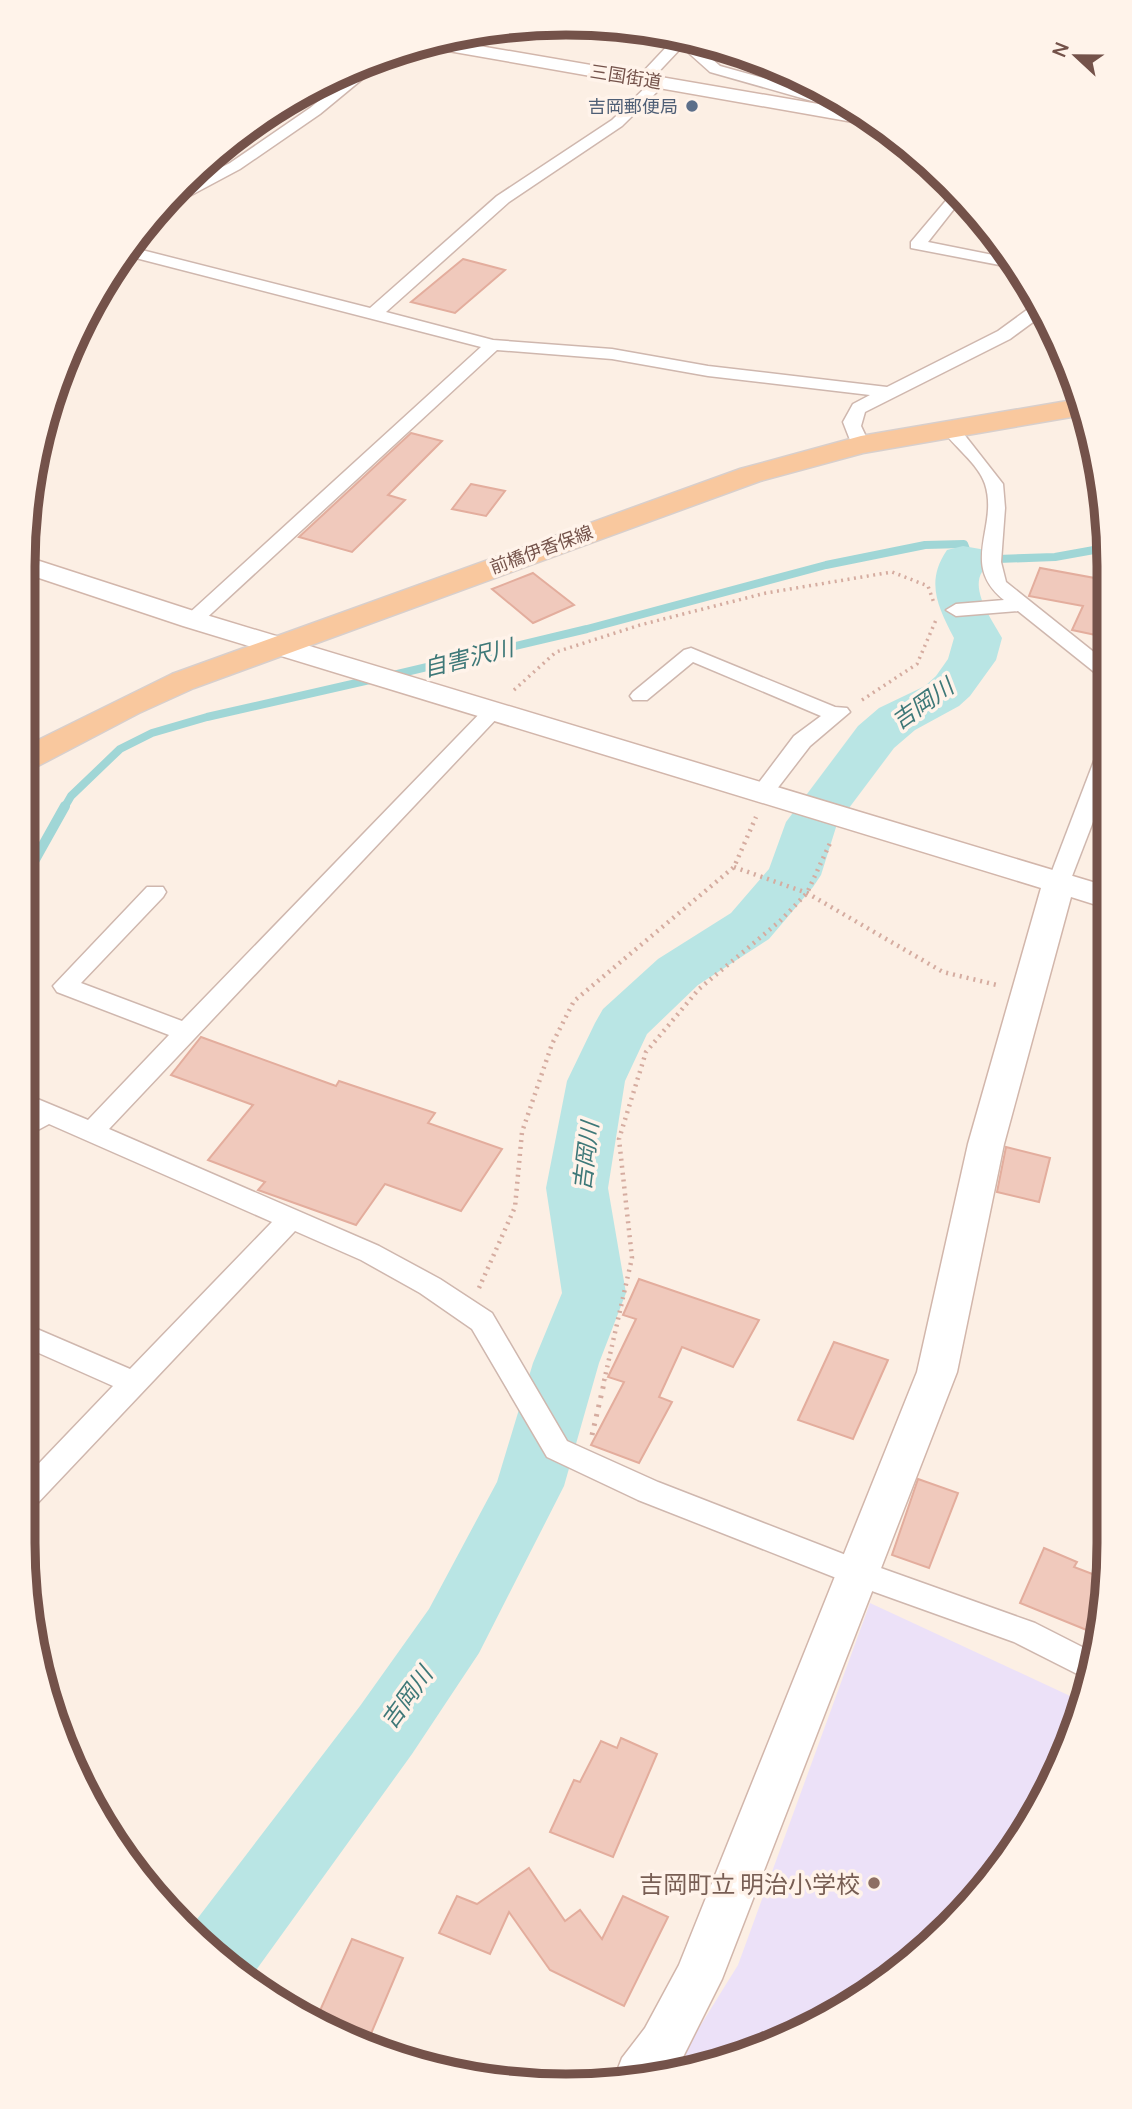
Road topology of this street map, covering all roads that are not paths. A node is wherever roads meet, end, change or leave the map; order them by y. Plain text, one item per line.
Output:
1 (675, 46) edge
2 (453, 47) edge
3 (695, 51) edge
4 (753, 69) edge
5 (743, 76) junction
6 (353, 80) edge
7 (652, 81) junction
8 (796, 88) edge
9 (835, 108) edge
10 (836, 113) junction
11 (846, 115) edge
12 (195, 187) edge
13 (951, 202) edge
14 (137, 254) edge
15 (1001, 262) edge
16 (373, 314) junction
17 (1033, 314) edge
18 (494, 345) junction
19 (887, 393) junction
20 (1073, 408) edge
21 (950, 428) junction
22 (861, 445) junction
23 (35, 568) edge
24 (1020, 605) junction
25 (956, 610) dead end
26 (193, 620) junction
27 (283, 646) junction
28 (1097, 665) edge
29 (640, 696) dead end
30 (493, 711) junction
31 (35, 754) edge
32 (1097, 782) edge
33 (773, 796) junction
34 (1058, 884) junction
35 (155, 892) dead end
36 (1097, 895) edge
37 (186, 1032) junction
38 (35, 1107) edge
39 (48, 1112) junction
40 (35, 1121) edge
41 (91, 1132) junction
42 (291, 1219) junction
43 (35, 1339) edge
44 (134, 1383) junction
45 (35, 1486) edge
46 (855, 1572) junction
47 (1083, 1663) edge
48 (647, 2067) edge

1 - 7 street
2 - 7 street, 三国街道
3 - 5 street
4 - 5 street
5 - 8 street
6 - 12 street
7 - 10 street, 三国街道
7 - 16 street
9 - 10 street
10 - 11 street, 三国街道
13 - 15 street
14 - 16 street
16 - 18 street
17 - 19 street
18 - 19 street
18 - 26 street
19 - 22 street
20 - 21 main road, 前橋伊香保線
21 - 22 main road, 前橋伊香保線
21 - 24 street
22 - 27 main road, 前橋伊香保線
23 - 26 street
24 - 25 street
24 - 28 street
26 - 27 street
27 - 30 street
27 - 31 main road, 前橋伊香保線
29 - 33 street
30 - 33 street
30 - 37 street
32 - 34 street
33 - 34 street
34 - 36 street
34 - 46 street
35 - 37 street
37 - 41 street
38 - 39 street
39 - 40 street
39 - 41 street
41 - 42 street
42 - 44 street
42 - 46 street
43 - 44 street
44 - 45 street
46 - 47 street
46 - 48 street

